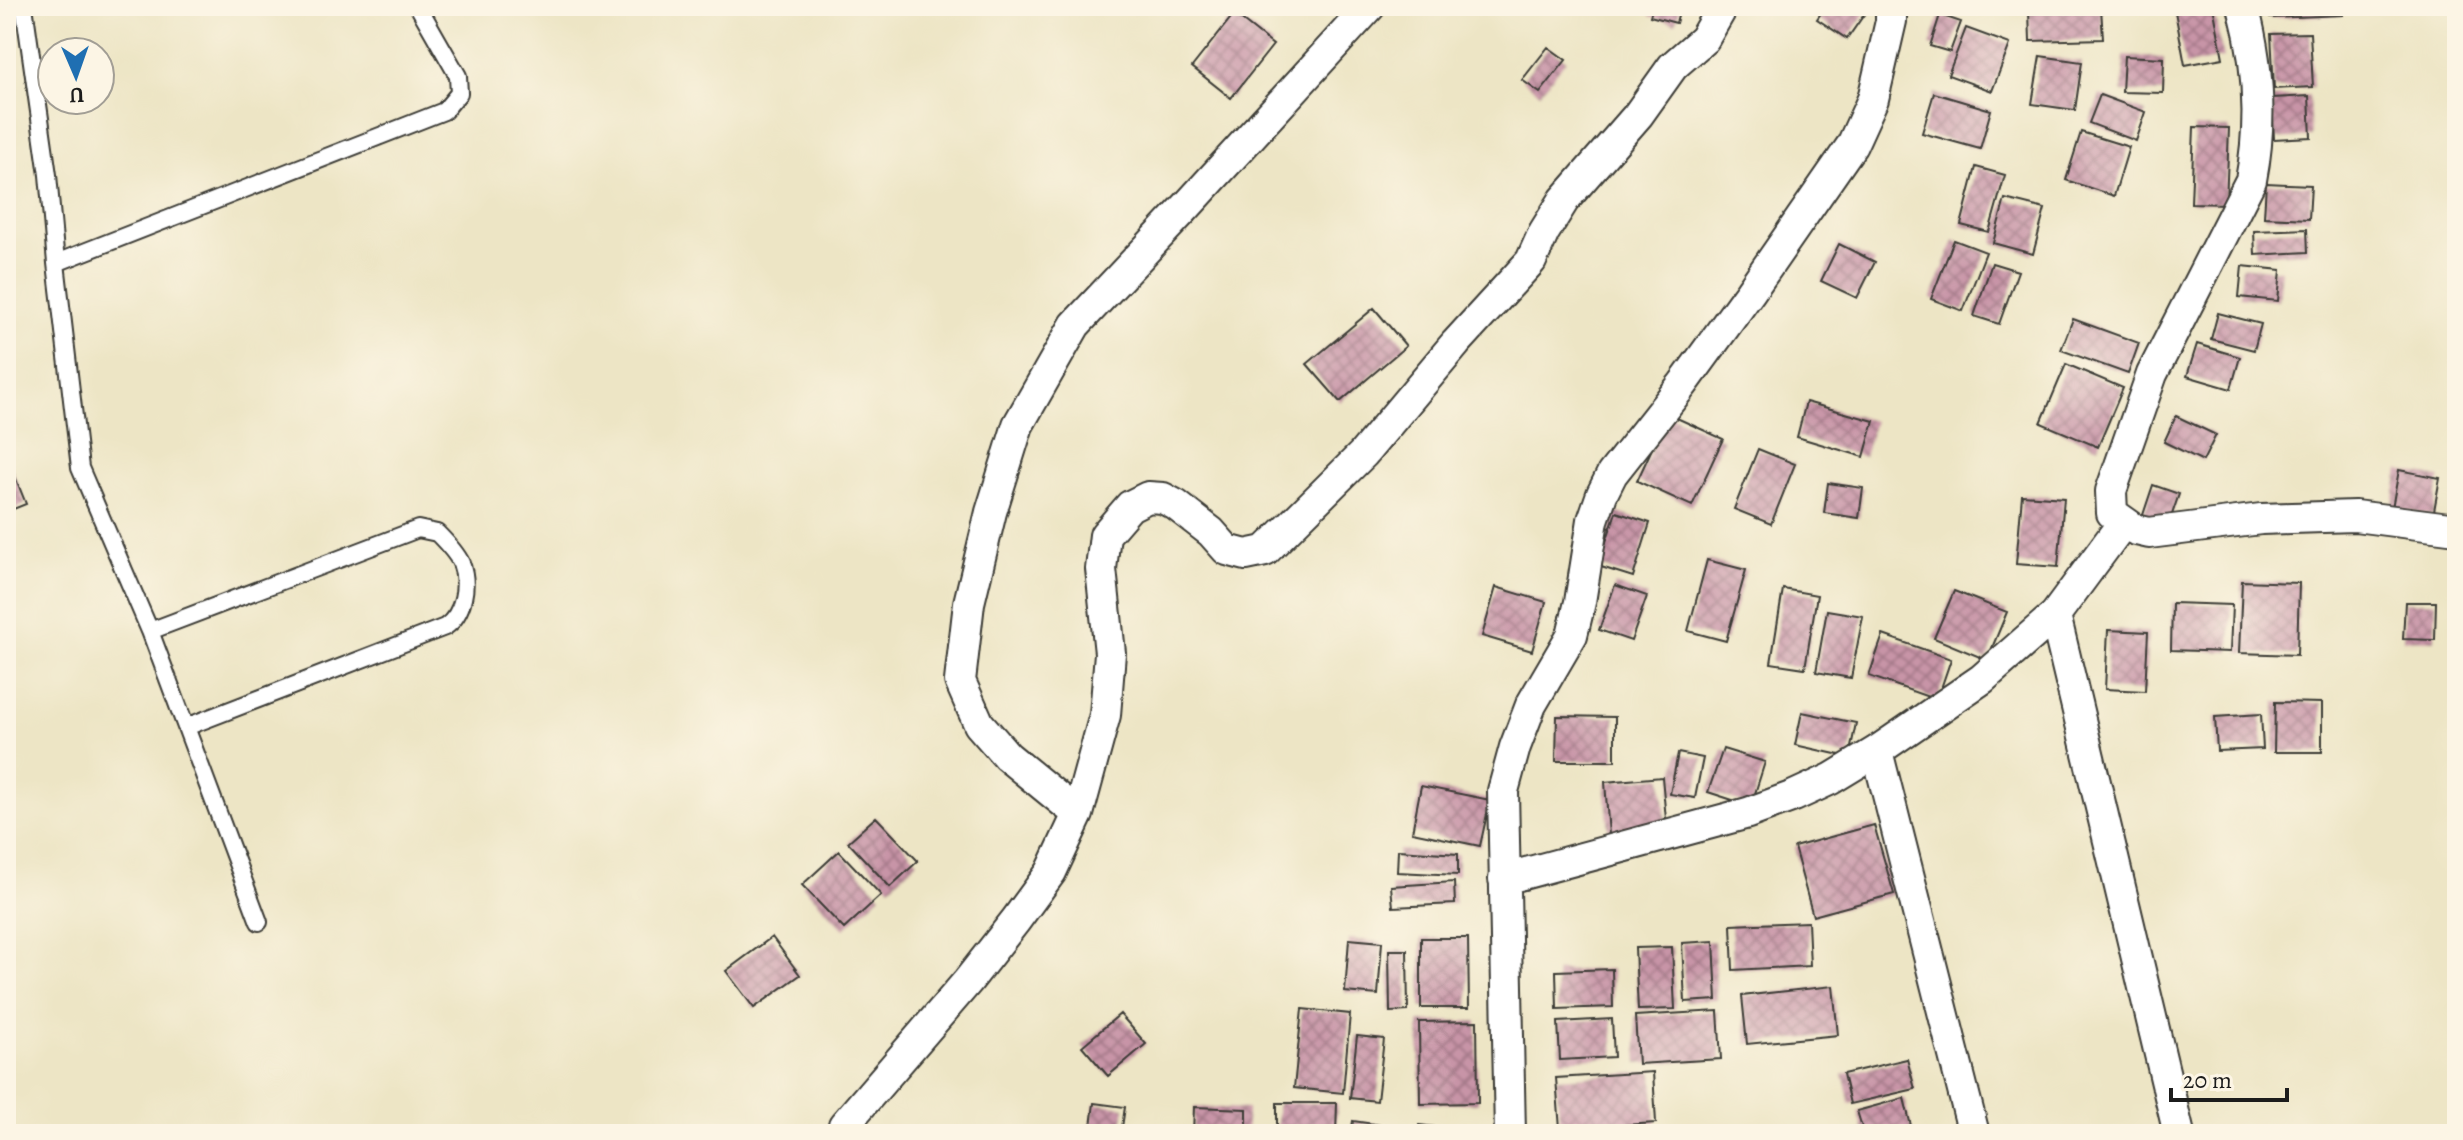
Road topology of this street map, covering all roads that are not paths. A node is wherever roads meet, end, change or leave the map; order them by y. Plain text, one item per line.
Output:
1 (24, 6) edge
2 (418, 6) edge
3 (1370, 6) edge
4 (1723, 6) edge
5 (1891, 6) edge
6 (2243, 6) edge
7 (56, 263) junction
8 (2123, 523) junction
9 (2457, 529) edge
10 (2055, 615) junction
11 (150, 631) junction
12 (186, 727) junction
13 (1877, 751) junction
14 (1078, 814) junction
15 (1504, 879) junction
16 (259, 922) dead end
17 (844, 1125) dead end
18 (1510, 1134) edge
19 (1974, 1134) edge
20 (2179, 1134) edge

1 - 7 lane
2 - 7 lane
3 - 14 street
4 - 14 street
5 - 15 street
6 - 8 street
7 - 11 lane
8 - 9 street
8 - 10 street
10 - 13 street
10 - 20 street
11 - 12 lane
11 - 12 lane
12 - 16 lane
13 - 15 street
13 - 19 street
14 - 17 street
15 - 18 street

